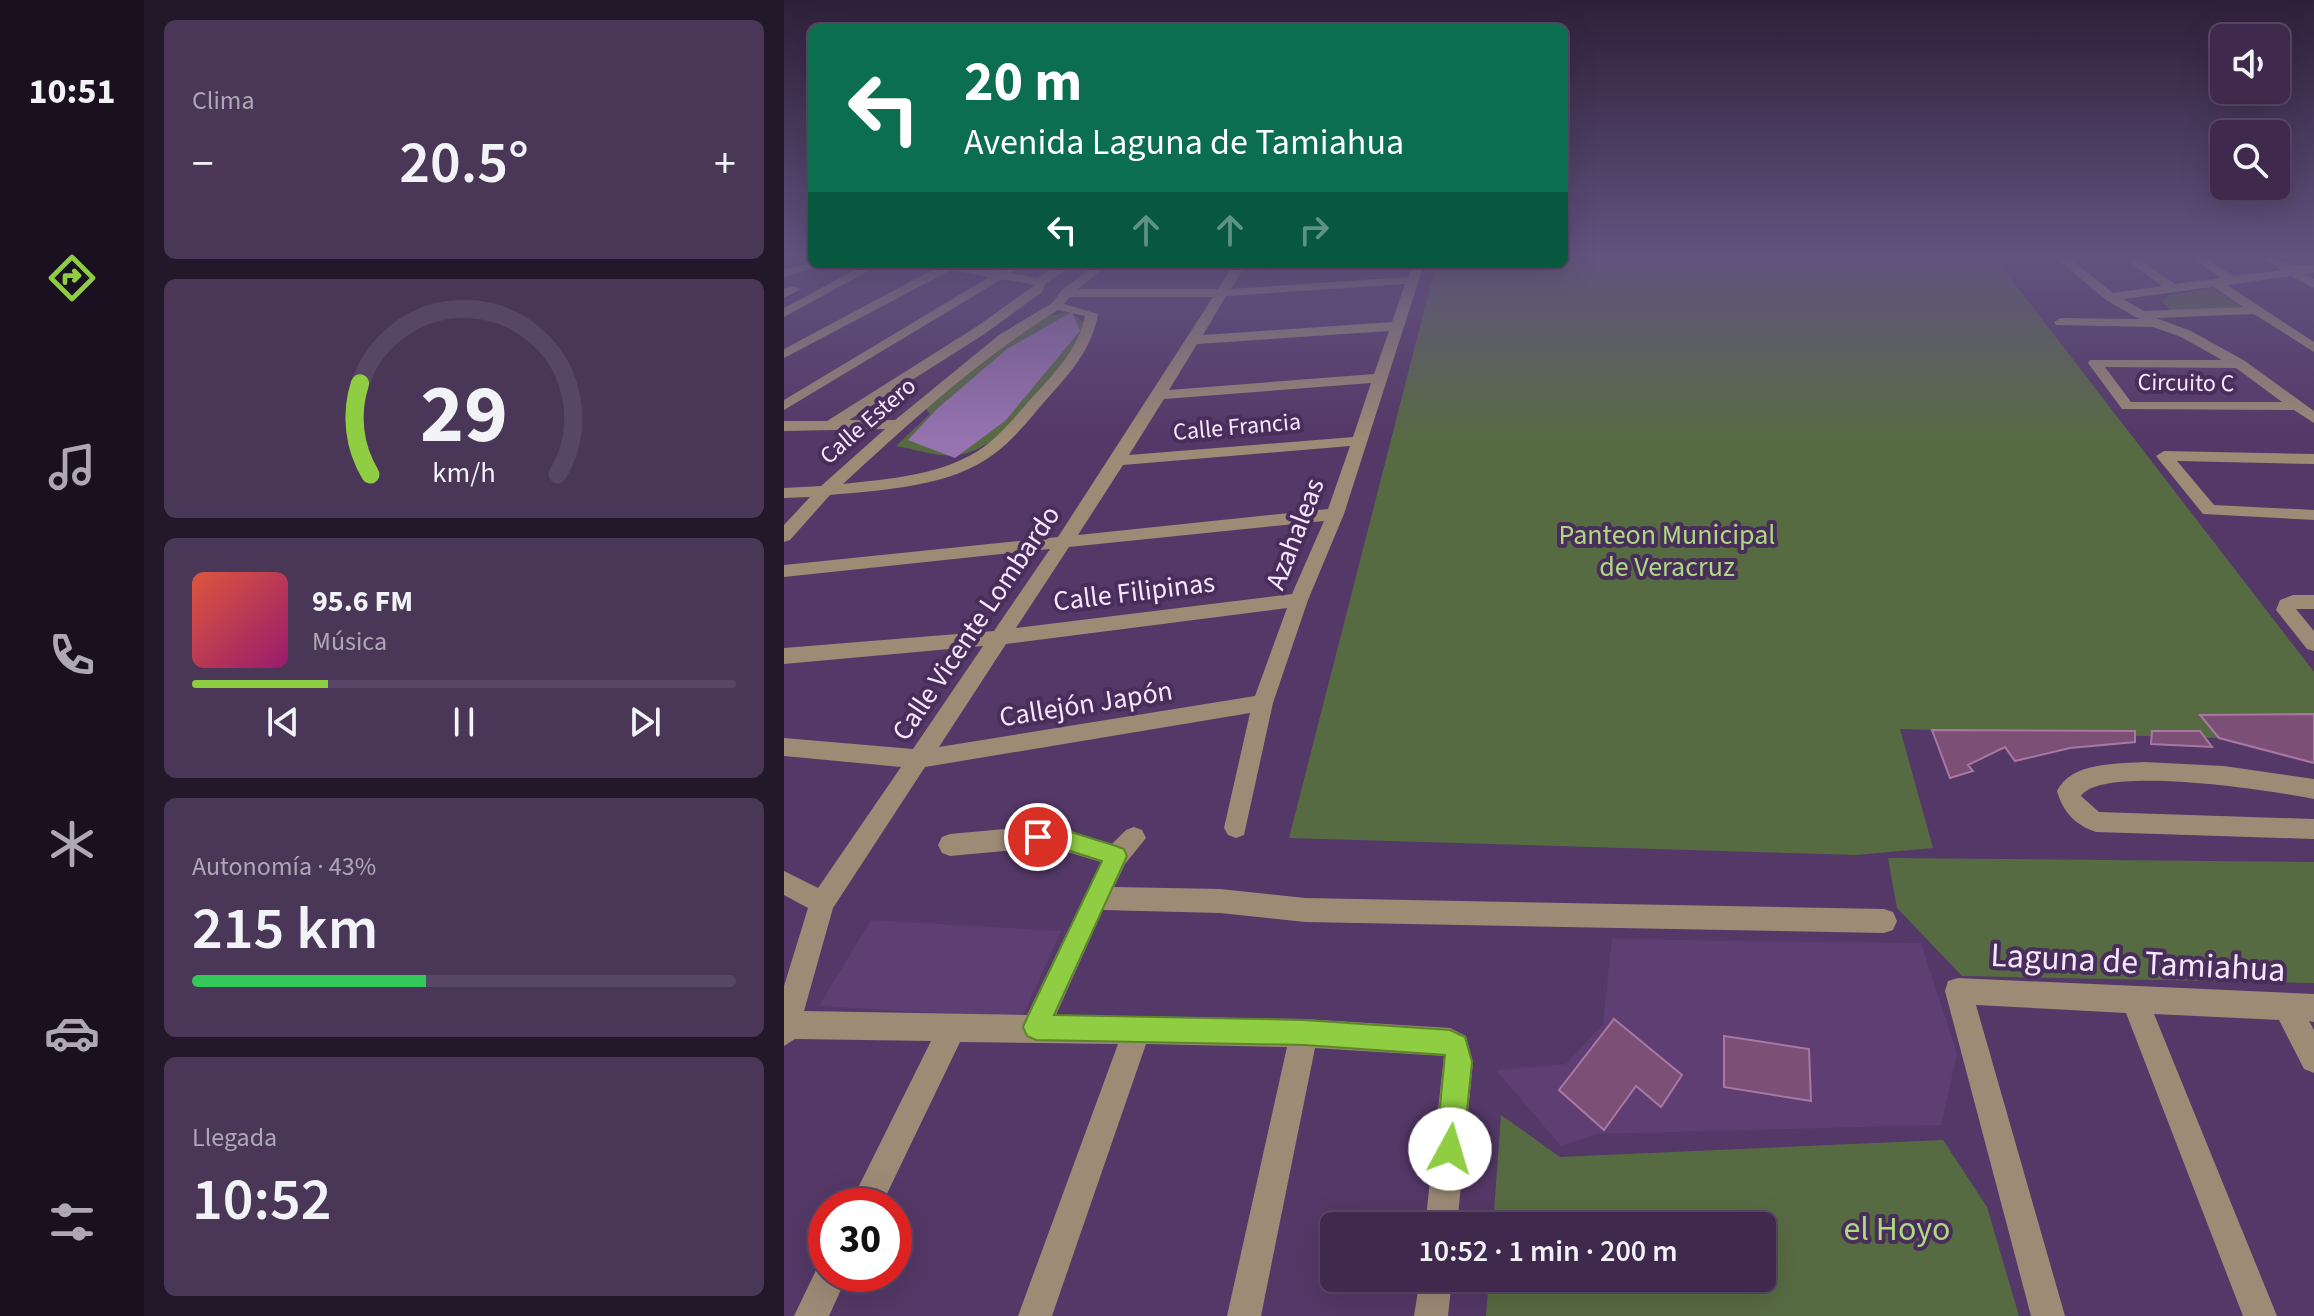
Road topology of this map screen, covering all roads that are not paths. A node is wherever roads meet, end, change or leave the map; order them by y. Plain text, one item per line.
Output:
1 (849, 318) edge
2 (927, 318) edge
3 (997, 318) edge
4 (1036, 318) edge
5 (1090, 318) edge
6 (1205, 318) edge
7 (1401, 318) edge
8 (2146, 318) edge
9 (2168, 318) edge
10 (2169, 318) edge
11 (2270, 318) edge
12 (2061, 322) dead end
13 (2155, 323) junction
14 (1398, 326) junction
15 (2186, 334) junction
16 (1192, 340) junction
17 (2314, 348) edge
18 (784, 354) edge
19 (2240, 364) junction
20 (1380, 378) junction
21 (1159, 395) junction
22 (784, 406) edge
23 (2298, 406) junction
24 (2314, 418) edge
25 (899, 424) junction
26 (831, 425) junction
27 (784, 426) edge
28 (1359, 441) junction
29 (2314, 459) edge
30 (1118, 461) junction
31 (824, 492) junction
32 (784, 493) edge
33 (1335, 514) junction
34 (2314, 515) edge
35 (784, 536) edge
36 (1066, 541) junction
37 (784, 571) edge
38 (1299, 600) junction
39 (2314, 602) edge
40 (1003, 637) junction
41 (2314, 644) edge
42 (784, 656) edge
43 (1263, 703) junction
44 (784, 747) edge
45 (919, 759) junction
46 (2314, 789) edge
47 (1236, 828) dead end
48 (2314, 829) edge
49 (950, 845) dead end
50 (784, 882) edge
51 (1096, 898) junction
52 (822, 903) junction
53 (1884, 921) dead end
54 (2134, 997) junction
55 (2300, 1008) edge
56 (953, 1027) junction
57 (1036, 1027) junction
58 (786, 1028) edge
59 (1137, 1029) junction
60 (1304, 1033) junction
61 (2314, 1059) edge
62 (874, 1188) edge
63 (1443, 1212) edge
64 (823, 1292) edge
65 (1434, 1292) edge
66 (811, 1316) edge
67 (1035, 1316) edge
68 (1244, 1316) edge
69 (1431, 1316) edge
70 (2048, 1316) edge
71 (2260, 1316) edge

1 - 18 street
2 - 22 street
3 - 26 street
4 - 25 street, Calle Estero
5 - 31 street
6 - 16 street, Calle Vicente Lombardo
7 - 14 street, Azahaleas
8 - 13 street
9 - 13 street
10 - 15 street
11 - 17 street
12 - 13 street
13 - 15 street
14 - 16 street
14 - 20 street, Azahaleas
15 - 19 street
16 - 21 street, Calle Vicente Lombardo
19 - 23 street
19 - 23 street, Circuito C
20 - 21 street
20 - 28 street, Azahaleas
21 - 30 street, Calle Vicente Lombardo
23 - 24 street
25 - 26 street
25 - 31 street, Calle Estero
26 - 27 street
28 - 30 street, Calle Francia
28 - 33 street, Azahaleas
29 - 34 street
30 - 36 street, Calle Vicente Lombardo
31 - 32 street
31 - 35 street, Calle Estero
33 - 36 street
33 - 38 street, Azahaleas
36 - 37 street
36 - 40 street, Calle Vicente Lombardo
38 - 40 street, Calle Filipinas
38 - 43 street, Azahaleas
39 - 41 street
40 - 42 street, Calle Filipinas
40 - 45 street, Calle Vicente Lombardo
43 - 45 street, Callejón Japón
43 - 47 street, Azahaleas
44 - 45 street, Callejón Japón
45 - 52 street, Calle Vicente Lombardo
46 - 48 street
49 - 51 street
50 - 52 street
51 - 53 street
51 - 57 street
52 - 58 street, Calle Vicente Lombardo
54 - 55 street, Laguna de Tamiahua
54 - 70 street, Laguna de Tamiahua
54 - 71 street
55 - 61 street
56 - 57 street
56 - 58 street
56 - 62 street
57 - 59 street
59 - 60 street
59 - 67 street
60 - 63 street
60 - 68 street
64 - 66 street
65 - 69 street

